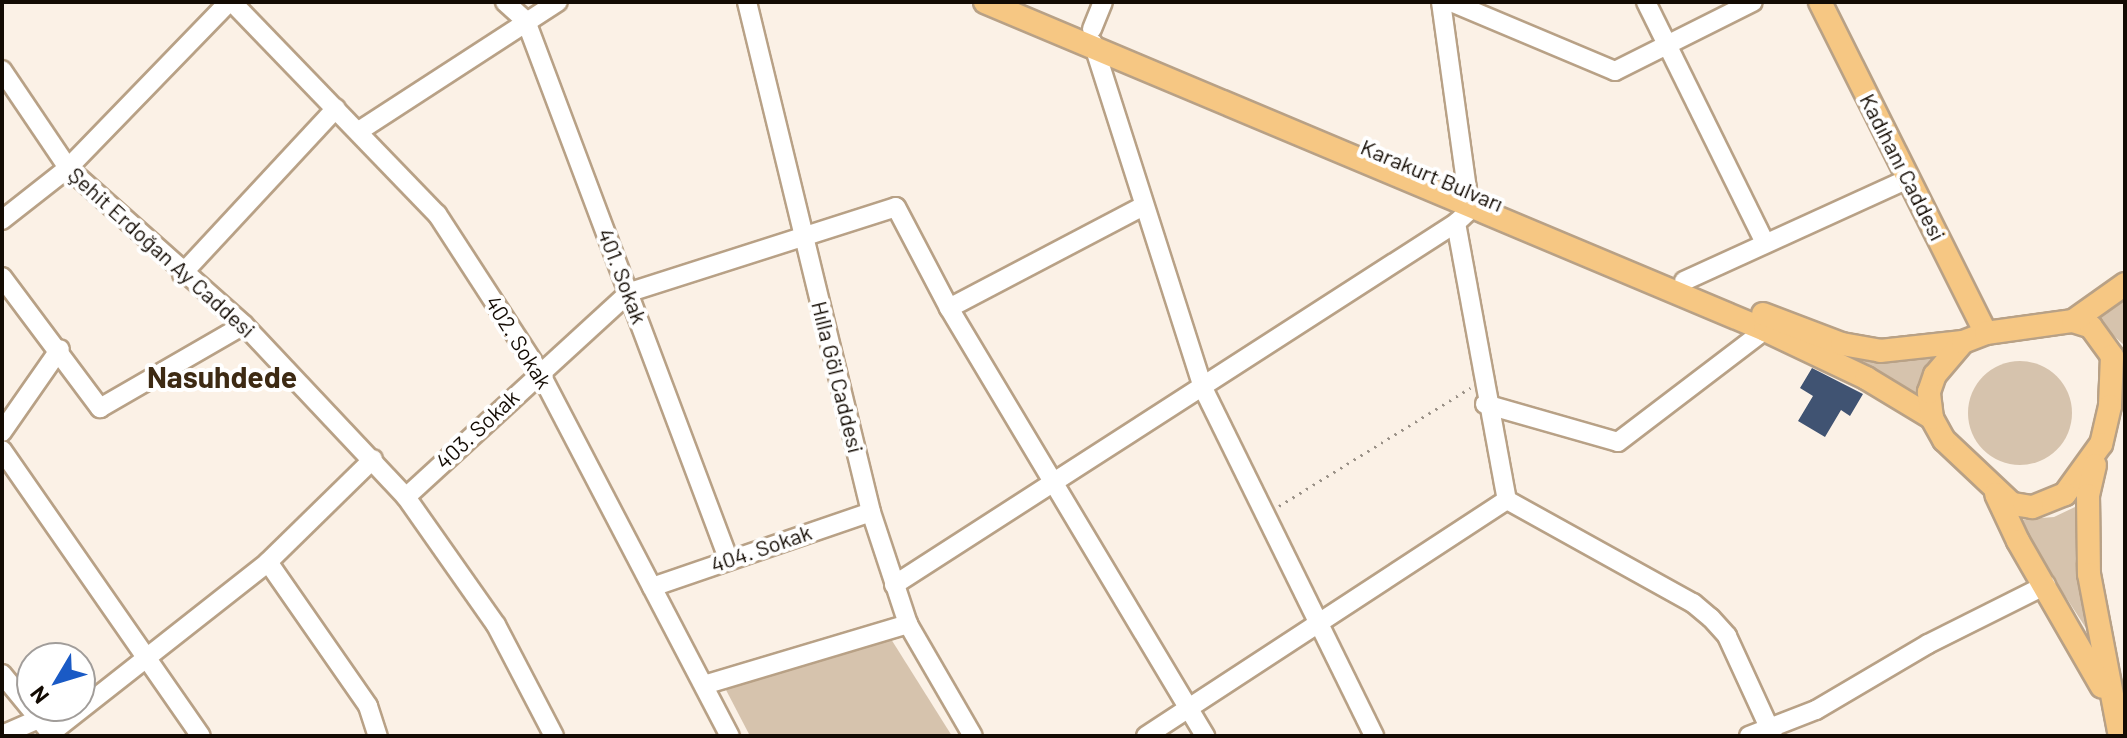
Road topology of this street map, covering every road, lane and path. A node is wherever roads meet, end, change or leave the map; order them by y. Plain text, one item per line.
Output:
1 (230, 2) edge
2 (505, 2) edge
3 (558, 2) edge
4 (747, 2) edge
5 (985, 2) edge
6 (1023, 2) edge
7 (1103, 2) edge
8 (1441, 2) edge
9 (1451, 2) edge
10 (1646, 2) edge
11 (1753, 2) edge
12 (1820, 2) edge
13 (526, 21) junction
14 (1092, 36) junction
15 (1666, 46) junction
16 (2, 70) edge
17 (336, 108) junction
18 (359, 131) junction
19 (68, 168) junction
20 (1908, 179) junction
21 (1141, 207) junction
22 (1465, 207) junction
23 (2, 220) edge
24 (802, 237) junction
25 (1764, 241) junction
26 (182, 274) junction
27 (2, 277) edge
28 (1684, 281) junction
29 (2125, 284) edge
30 (630, 292) junction
31 (949, 308) junction
32 (2073, 321) junction
33 (244, 325) junction
34 (1765, 330) junction
35 (1986, 333) junction
36 (1963, 342) junction
37 (60, 349) junction
38 (539, 371) junction
39 (2125, 373) edge
40 (1481, 381) junction
41 (1203, 388) junction
42 (1485, 404) junction
43 (2110, 406) junction
44 (1932, 418) junction
45 (2, 432) edge
46 (2101, 444) junction
47 (2, 450) edge
48 (373, 459) junction
49 (1056, 480) junction
50 (1996, 494) junction
51 (406, 497) junction
52 (1507, 500) junction
53 (871, 512) junction
54 (1266, 514) junction
55 (728, 558) junction
56 (268, 562) junction
57 (894, 585) junction
58 (2046, 585) junction
59 (652, 587) junction
60 (1321, 621) junction
61 (908, 624) junction
62 (144, 661) junction
63 (2, 674) edge
64 (707, 684) junction
65 (1189, 708) junction
66 (2115, 714) junction
67 (48, 729) edge
68 (1772, 733) edge
69 (2, 735) edge
70 (201, 736) edge
71 (378, 736) edge
72 (554, 736) edge
73 (730, 736) edge
74 (973, 736) edge
75 (1146, 736) edge
76 (1205, 736) edge
77 (1374, 736) edge
78 (1749, 736) edge
79 (2120, 736) edge

1 - 17 street, 402. Sokak
1 - 19 street
2 - 13 street, 401. Sokak
3 - 13 street
4 - 24 street, Hılla Göl Caddesi
5 - 14 main road, Karakurt Bulvarı
6 - 14 main road, Karakurt Bulvarı
7 - 14 street
8 - 22 street
9 - 15 street
10 - 15 street
11 - 15 street
12 - 20 main road, Kadıhanı Caddesi
13 - 18 street
13 - 30 street, 401. Sokak
14 - 21 street
14 - 22 main road, Karakurt Bulvarı
15 - 25 street
16 - 19 street, Şehit Erdoğan Ay Caddesi
17 - 18 street, 402. Sokak
17 - 26 street
18 - 38 street, 402. Sokak
19 - 23 street
19 - 26 street, Şehit Erdoğan Ay Caddesi
20 - 25 street
20 - 35 main road, Kadıhanı Caddesi
21 - 31 street
21 - 41 street
22 - 28 main road, Karakurt Bulvarı
22 - 34 main road, Karakurt Bulvarı
22 - 40 street
22 - 41 street
24 - 30 street, 403. Sokak
24 - 31 street, 403. Sokak
24 - 53 street, Hılla Göl Caddesi
25 - 28 street
26 - 33 street, Şehit Erdoğan Ay Caddesi
27 - 37 street
28 - 36 main road, Karakurt Bulvarı
29 - 32 main road
30 - 38 street, 403. Sokak
30 - 55 street, 401. Sokak
31 - 49 street
32 - 35 main road
32 - 43 main road
33 - 37 street
33 - 48 street, Şehit Erdoğan Ay Caddesi
34 - 42 street
34 - 44 main road, Karakurt Bulvarı
35 - 36 main road
36 - 44 main road
37 - 45 street
38 - 51 street, 403. Sokak
38 - 59 street, 402. Sokak
39 - 43 main road
40 - 42 street
40 - 54 path
41 - 49 street
41 - 54 street
42 - 52 street
43 - 46 main road
44 - 50 main road
46 - 50 main road
46 - 66 main road
47 - 62 street
48 - 51 street, Şehit Erdoğan Ay Caddesi
48 - 56 street
49 - 57 street
49 - 65 street
50 - 58 main road
51 - 72 street, Şehit Erdoğan Ay Caddesi
52 - 60 street
52 - 68 street
53 - 55 street, 404. Sokak
53 - 57 street, Hılla Göl Caddesi
54 - 60 street
55 - 59 street, 404. Sokak
56 - 62 street
56 - 71 street
57 - 61 street, Hılla Göl Caddesi
58 - 66 main road
58 - 68 street
59 - 64 street, 402. Sokak
60 - 65 street
60 - 77 street
61 - 64 street
61 - 74 street, Hılla Göl Caddesi
62 - 67 street
62 - 70 street
63 - 67 street
64 - 73 street, 402. Sokak
65 - 75 street
65 - 76 street
66 - 79 main road
67 - 69 street
68 - 78 street

